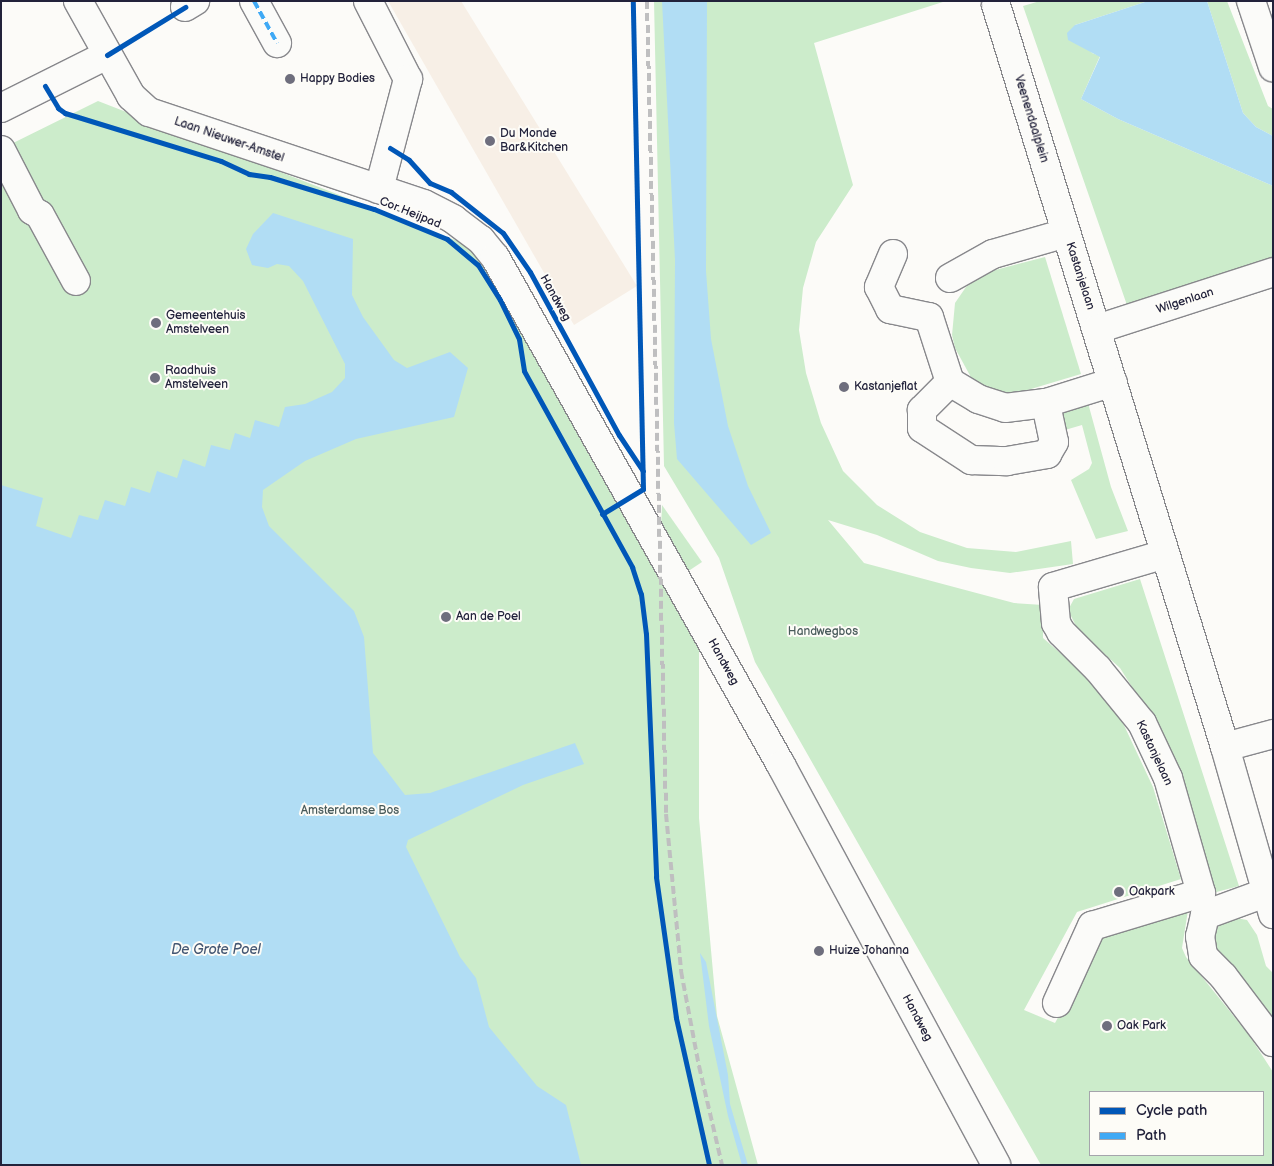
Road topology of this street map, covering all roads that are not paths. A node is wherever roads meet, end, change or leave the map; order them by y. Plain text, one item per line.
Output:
1 (78, 1) edge
2 (254, 1) edge
3 (368, 1) edge
4 (1251, 1) edge
5 (1001, 3) edge
6 (277, 43) dead end
7 (107, 54) junction
8 (1273, 67) edge
9 (1, 108) edge
10 (1, 150) edge
11 (379, 190) junction
12 (1066, 233) junction
13 (893, 254) dead end
14 (1273, 272) edge
15 (950, 278) dead end
16 (76, 281) dead end
17 (1097, 329) junction
18 (950, 382) junction
19 (1113, 382) junction
20 (1046, 403) junction
21 (1165, 554) junction
22 (1273, 734) edge
23 (1226, 747) junction
24 (1269, 904) edge
25 (1057, 1003) dead end
26 (1273, 1042) edge
27 (996, 1165) edge

1 - 7 street, Laan Nieuwer-Amstel
2 - 6 street
3 - 11 street
4 - 8 street
5 - 12 street, Veenendaalplein
7 - 9 street
7 - 11 street, Laan Nieuwer-Amstel
10 - 16 street
11 - 27 street, Handweg
12 - 15 street, Kastanjelaan
12 - 17 street, Kastanjelaan
13 - 18 street
14 - 17 street, Wilgenlaan
17 - 19 street, Kastanjelaan
18 - 20 street
18 - 20 street
19 - 20 street
19 - 21 street, Kastanjelaan
21 - 23 street, Kastanjelaan
21 - 25 street, Kastanjelaan
22 - 23 street
23 - 24 street, Kastanjelaan
24 - 26 street, Kastanjelaan

